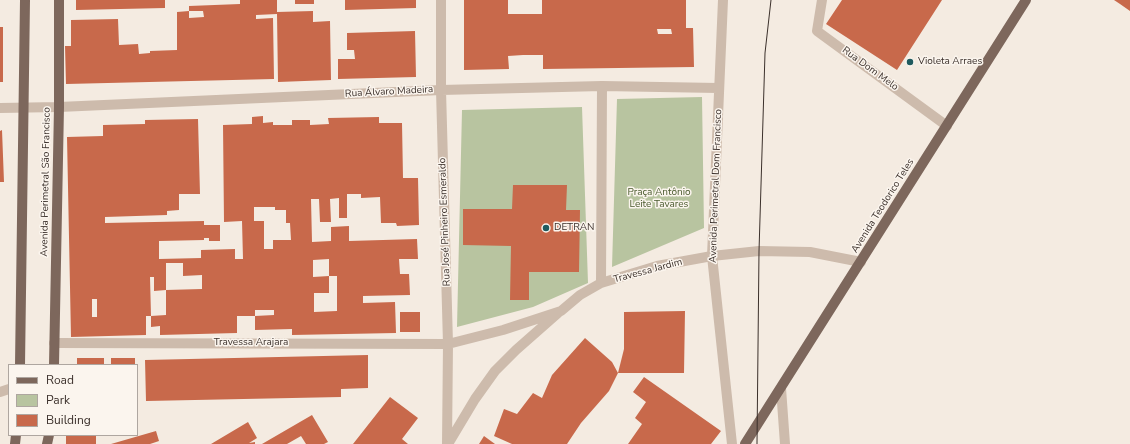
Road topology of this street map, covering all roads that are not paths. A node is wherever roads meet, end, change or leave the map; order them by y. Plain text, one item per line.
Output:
1 (25, 0) edge
2 (59, 0) edge
3 (441, 0) edge
4 (723, 0) edge
5 (822, 0) edge
6 (1026, 0) edge
7 (602, 86) junction
8 (718, 88) junction
9 (441, 90) junction
10 (59, 107) junction
11 (0, 108) edge
12 (23, 108) junction
13 (947, 126) junction
14 (712, 256) junction
15 (861, 262) junction
16 (601, 284) junction
17 (561, 311) junction
18 (54, 343) junction
19 (448, 344) junction
20 (20, 364) edge
21 (54, 364) edge
22 (780, 388) junction
23 (447, 444) edge
24 (732, 444) edge
25 (745, 444) edge
26 (785, 444) edge

1 - 12 main road
2 - 10 main road, Avenida Perimetral São Francisco
3 - 9 street, Rua José Pinheiro Esmeraldo
4 - 8 street, Avenida Perimetral Dom Francisco
5 - 13 street, Rua Dom Melo
6 - 13 main road, Avenida Teodorico Teles
7 - 8 street, Rua Álvaro Madeira
7 - 9 street, Rua Álvaro Madeira
7 - 16 street
8 - 14 street, Avenida Perimetral Dom Francisco
9 - 10 street, Rua Álvaro Madeira
9 - 19 street, Rua José Pinheiro Esmeraldo
10 - 12 street, Rua Álvaro Madeira
10 - 18 main road, Avenida Perimetral São Francisco
11 - 12 street, Rua Álvaro Madeira
12 - 20 main road
13 - 15 main road, Avenida Teodorico Teles
14 - 15 street, Travessa Jardim
14 - 16 street, Travessa Jardim
14 - 24 street, Avenida Perimetral Dom Francisco
15 - 22 main road, Avenida Teodorico Teles
16 - 17 street, Travessa Jardim
17 - 19 street, Travessa Jardim
17 - 23 street, Travessa Jardim
18 - 19 street, Travessa Arajara
18 - 21 main road, Avenida Perimetral São Francisco
19 - 23 street, Rua José Pinheiro Esmeraldo
22 - 25 main road, Avenida Teodorico Teles
22 - 26 street

